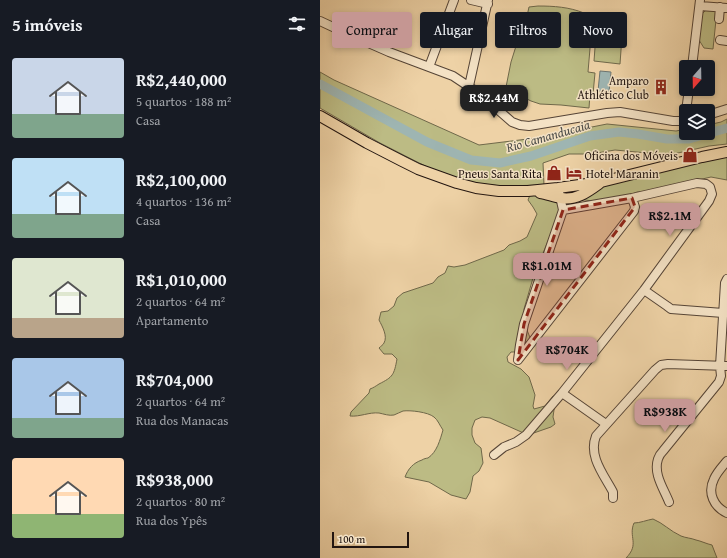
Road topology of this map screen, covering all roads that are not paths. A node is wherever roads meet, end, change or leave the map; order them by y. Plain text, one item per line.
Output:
1 (454, 0) edge
2 (470, 0) edge
3 (488, 2) edge
4 (700, 3) edge
5 (723, 8) edge
6 (719, 19) dead end
7 (320, 21) edge
8 (693, 60) edge
9 (429, 67) junction
10 (469, 86) junction
11 (727, 108) edge
12 (715, 112) edge
13 (320, 116) edge
14 (679, 120) edge
15 (727, 152) edge
16 (601, 182) junction
17 (578, 185) junction
18 (559, 193) junction
19 (581, 195) junction
20 (632, 198) junction
21 (583, 206) junction
22 (563, 210) junction
23 (726, 281) edge
24 (644, 290) junction
25 (723, 313) junction
26 (724, 366) edge
27 (562, 393) junction
28 (606, 424) junction
29 (494, 455) dead end
30 (727, 461) edge
31 (613, 498) dead end
32 (669, 502) dead end
33 (727, 513) edge

1 - 9 street
2 - 3 street
3 - 10 street
4 - 5 street
4 - 8 street
5 - 6 street
7 - 9 street
9 - 10 street
10 - 14 street
11 - 12 street
13 - 18 main road
15 - 16 main road
16 - 17 main road
16 - 19 main road
17 - 18 main road
17 - 19 street
18 - 19 main road
18 - 22 street
19 - 21 street
20 - 21 street
20 - 22 street
20 - 24 street
21 - 22 street
23 - 25 street
24 - 25 street
24 - 27 street
25 - 26 street
26 - 28 street
26 - 32 street
27 - 28 street
27 - 29 street
28 - 31 street
30 - 33 street

